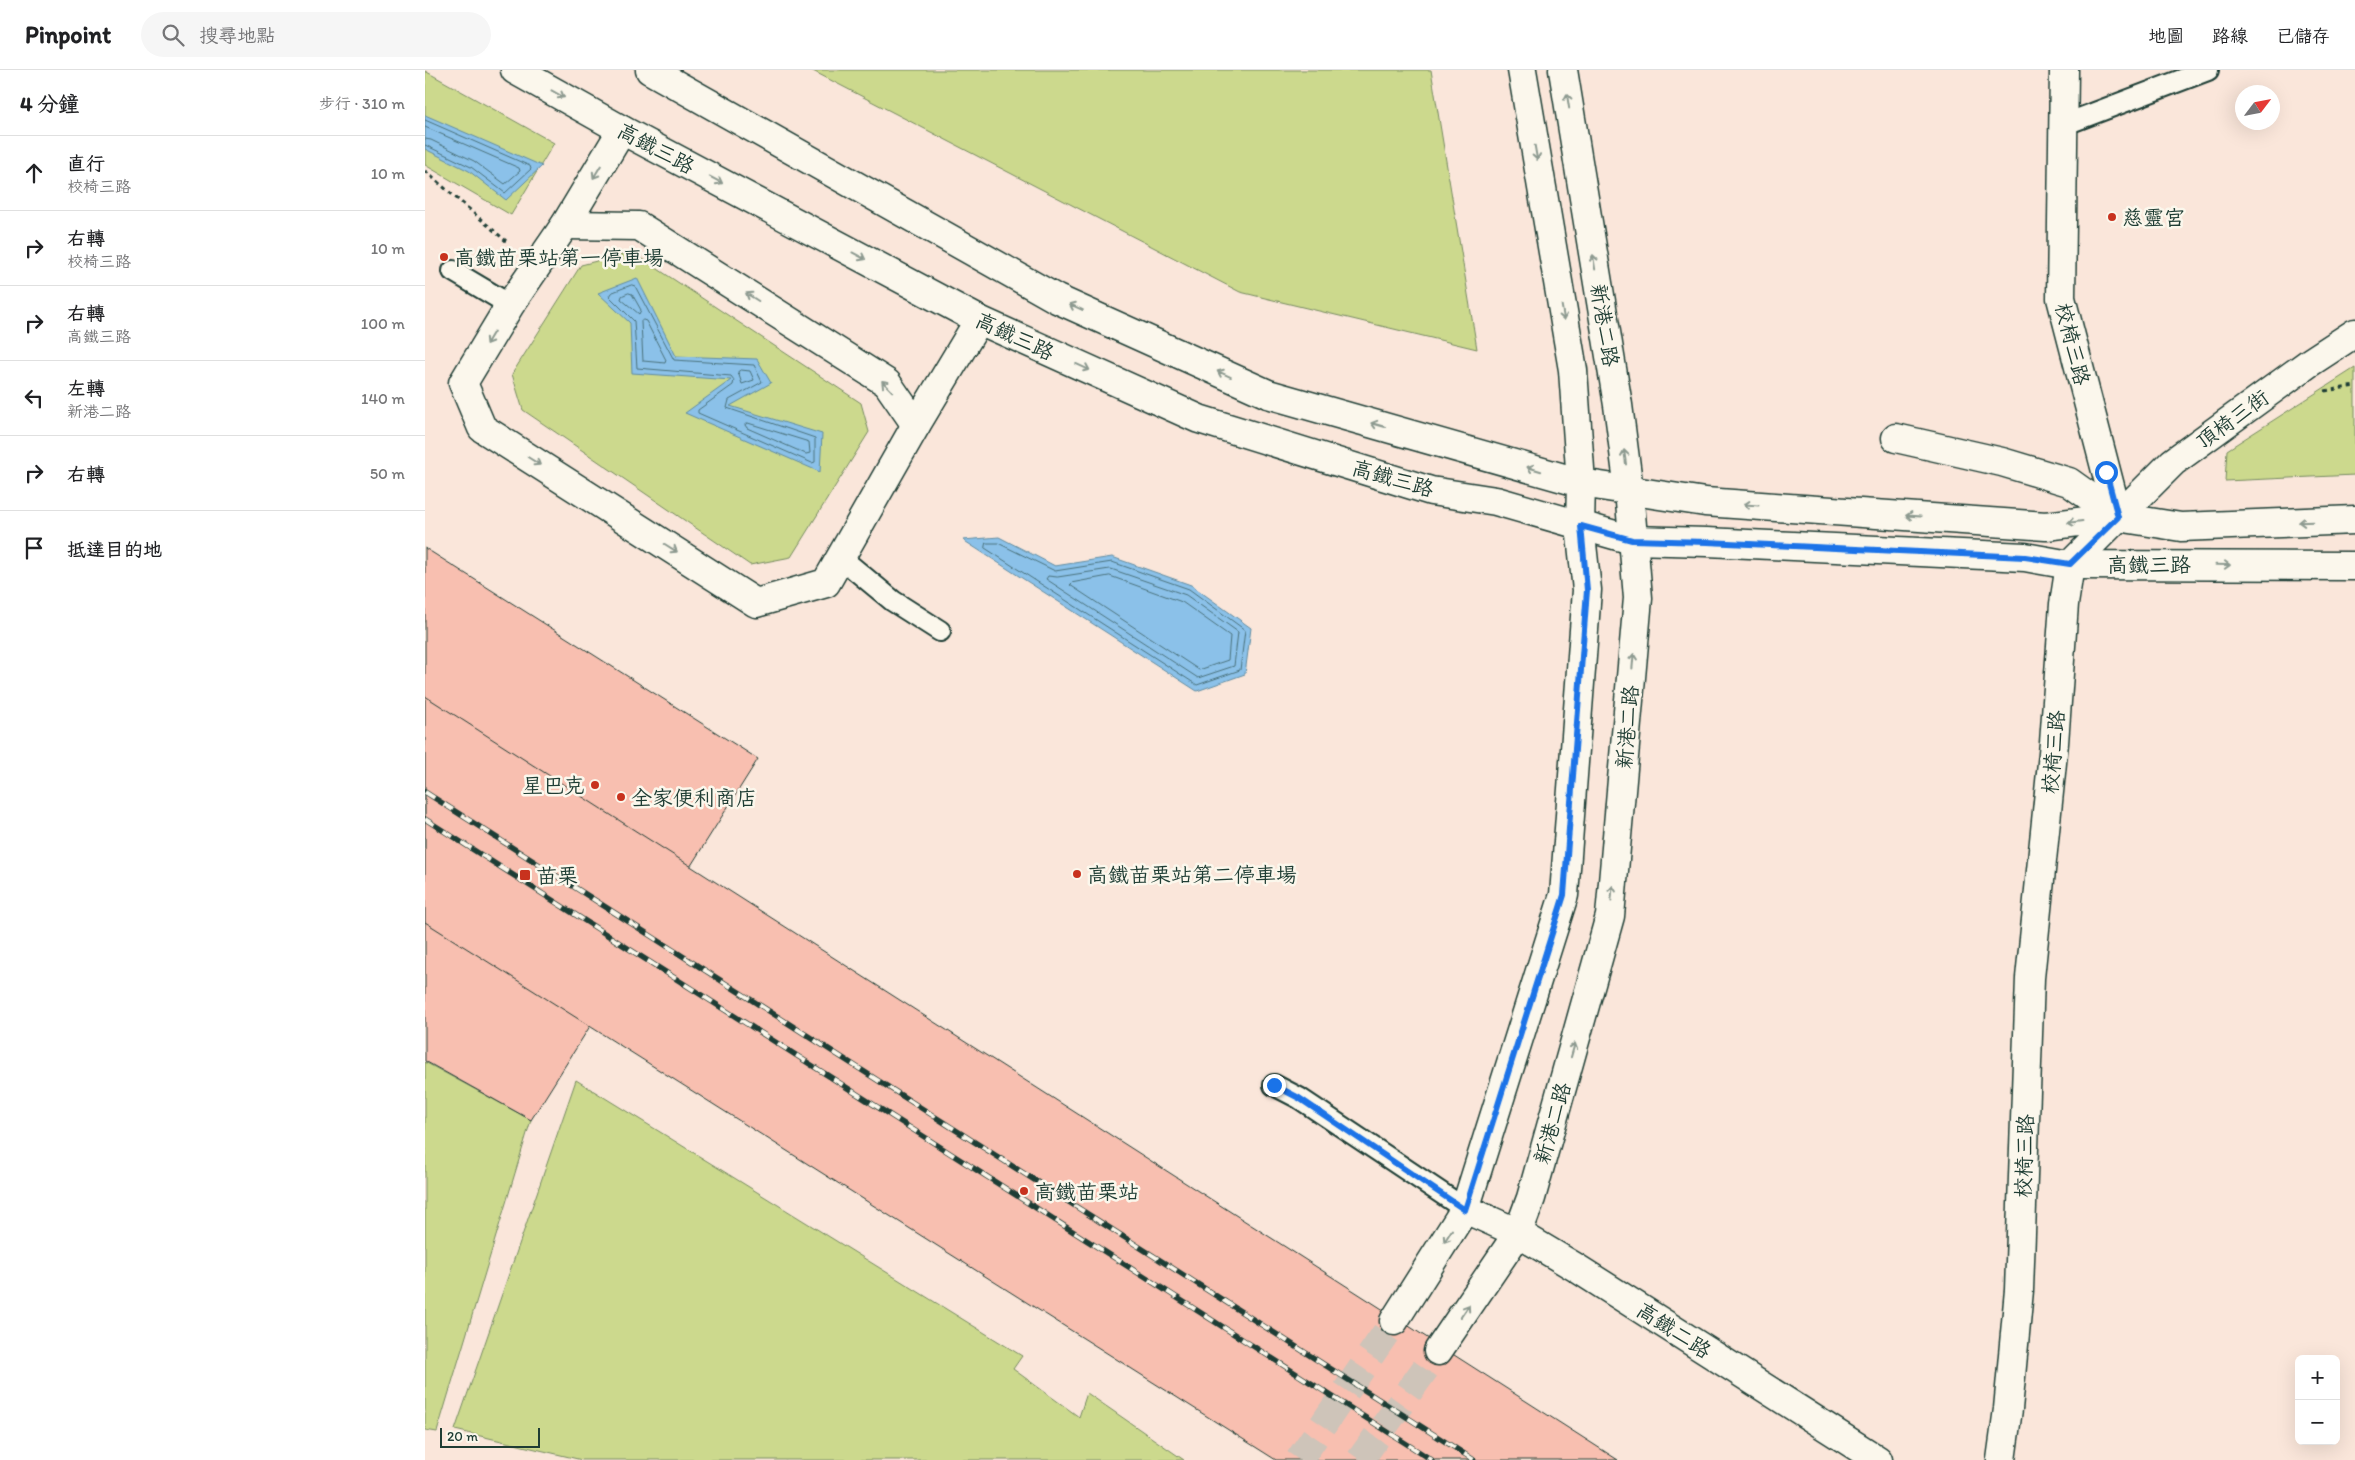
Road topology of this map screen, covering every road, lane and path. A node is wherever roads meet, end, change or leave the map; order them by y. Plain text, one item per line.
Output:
1 (515, 70) edge
2 (650, 70) edge
3 (1522, 70) edge
4 (1563, 70) edge
5 (2064, 70) edge
6 (2208, 70) edge
7 (2063, 125) junction
8 (622, 130) junction
9 (425, 171) edge
10 (565, 225) junction
11 (506, 241) dead end
12 (453, 271) dead end
13 (510, 305) junction
14 (979, 320) junction
15 (2355, 333) edge
16 (916, 425) junction
17 (1896, 438) dead end
18 (1581, 483) junction
19 (1629, 490) junction
20 (2118, 517) junction
21 (2355, 520) edge
22 (1581, 526) junction
23 (1632, 540) junction
24 (841, 558) junction
25 (2070, 564) junction
26 (2355, 566) edge
27 (940, 631) dead end
28 (1274, 1085) dead end
29 (1465, 1210) junction
30 (1518, 1233) junction
31 (1394, 1322) tunnel mouth
32 (1438, 1351) tunnel mouth
33 (1878, 1460) edge
34 (2001, 1460) edge

1 -> 8 street, 高鐵三路
18 -> 2 street, 高鐵三路
3 -> 18 street, 新港二路
19 -> 4 street, 新港二路
5 - 7 street, 校椅三路
6 - 7 lane
7 - 20 street, 校椅三路
8 -> 10 street
8 -> 14 street, 高鐵三路
9 - 11 path
10 - 13 street
16 -> 10 street
12 - 13 lane
13 -> 24 street
14 - 16 street
14 -> 22 street, 高鐵三路
15 - 20 street, 頂椅三街
16 - 24 street
17 - 20 street
18 - 19 street, 高鐵三路
18 - 22 street, 新港二路
20 -> 19 street, 高鐵三路
19 - 23 street, 新港二路
21 -> 20 street, 高鐵三路
20 - 25 street
22 - 23 street, 高鐵三路
22 - 29 street, 新港二路
23 - 25 street, 高鐵三路
30 -> 23 street, 新港二路
24 - 27 lane
25 -> 26 street, 高鐵三路
25 - 34 street, 校椅三路
28 - 29 lane
29 - 30 street, 高鐵二路
29 -> 31 street, 新港二路
32 -> 30 street, 新港二路
30 - 33 street, 高鐵二路

